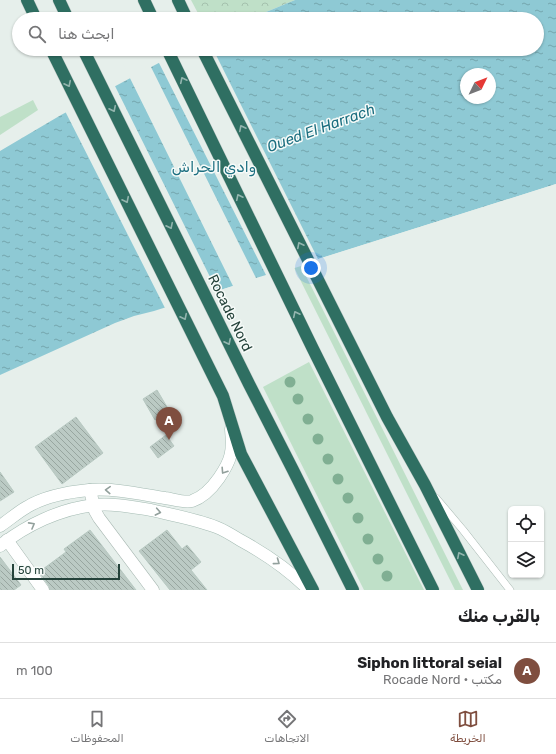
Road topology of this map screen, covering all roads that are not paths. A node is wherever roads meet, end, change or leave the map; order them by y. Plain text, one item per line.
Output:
1 (27, 0) edge
2 (144, 0) edge
3 (178, 0) edge
4 (33, 12) edge
5 (150, 12) edge
6 (184, 12) edge
7 (54, 56) edge
8 (86, 56) edge
9 (170, 56) edge
10 (206, 56) edge
11 (230, 420) junction
12 (425, 486) junction
13 (90, 490) junction
14 (94, 505) junction
15 (0, 526) edge
16 (4, 543) edge
17 (43, 590) edge
18 (153, 590) edge
19 (308, 590) edge
20 (313, 590) edge
21 (353, 590) edge
22 (434, 590) edge
23 (478, 590) edge
24 (510, 590) edge

1 - 4 highway
2 - 5 highway
3 - 6 highway
7 -> 11 highway
8 -> 21 highway, Rocade Nord
22 -> 9 highway
12 -> 10 highway
11 -> 13 main road
11 - 20 highway
23 -> 12 highway
12 - 24 lane
13 - 14 main road
13 - 15 main road
16 -> 14 main road
14 - 18 main road
14 -> 19 main road
16 - 17 main road

